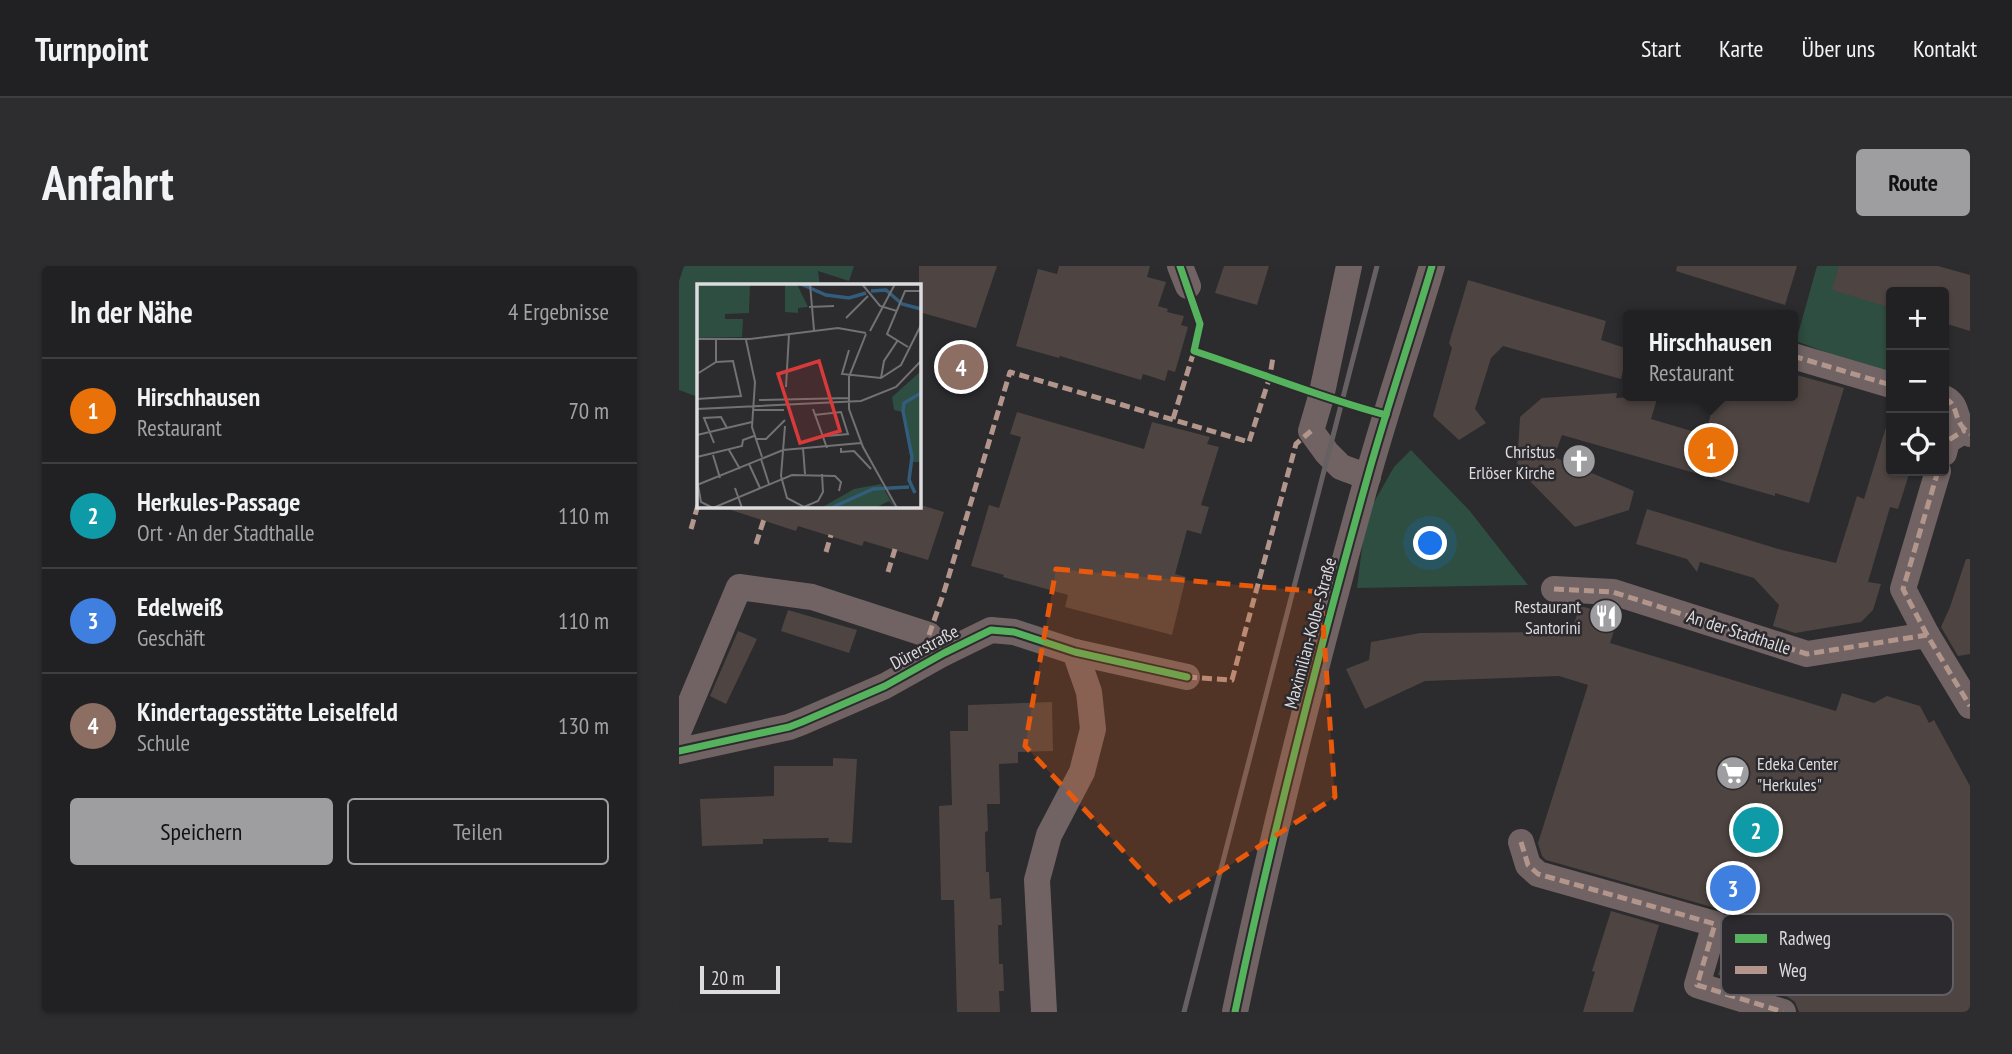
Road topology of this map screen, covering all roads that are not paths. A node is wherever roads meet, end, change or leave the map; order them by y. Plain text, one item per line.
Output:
1 (1349, 266) edge
2 (1432, 266) edge
3 (1798, 357) edge
4 (1886, 384) edge
5 (1949, 400) edge
6 (1968, 432) edge
7 (1949, 440) edge
8 (1937, 476) edge
9 (1368, 477) junction
10 (1554, 589) dead end
11 (1927, 635) junction
12 (1075, 652) junction
13 (944, 653) junction
14 (1187, 677) dead end
15 (1970, 706) edge
16 (679, 730) edge
17 (679, 751) edge
18 (1521, 842) dead end
19 (1721, 993) edge
20 (1729, 995) edge
21 (1044, 1012) edge
22 (1235, 1012) edge
23 (1783, 1012) edge

1 - 9 street
2 - 9 street, Maximilian-Kolbe-Straße
3 - 4 street
5 - 6 street
6 - 7 street
8 - 11 street
9 - 22 street, Maximilian-Kolbe-Straße
10 - 11 street, An der Stadthalle
11 - 15 street
12 - 13 street, Dürerstraße
12 - 14 street, Dürerstraße
12 - 21 street
13 - 16 street
13 - 17 street, Dürerstraße
18 - 19 street
20 - 23 street

